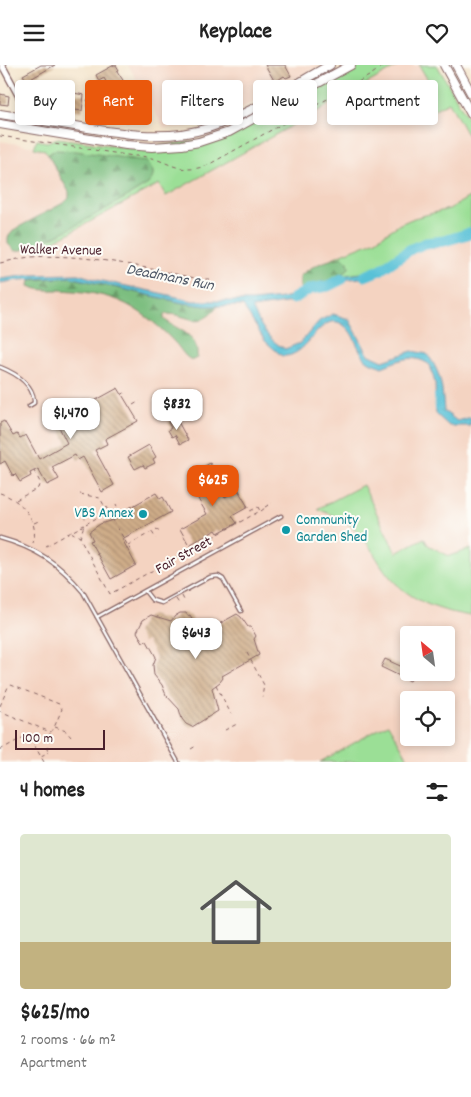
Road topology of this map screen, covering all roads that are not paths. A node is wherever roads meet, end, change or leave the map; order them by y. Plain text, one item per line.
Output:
1 (2, 65) edge
2 (330, 65) edge
3 (351, 65) edge
4 (444, 65) edge
5 (456, 65) edge
6 (15, 89) edge
7 (471, 93) edge
8 (470, 111) edge
9 (0, 113) edge
10 (15, 116) edge
11 (0, 124) edge
12 (23, 125) edge
13 (72, 125) edge
14 (23, 128) junction
15 (0, 367) edge
16 (29, 406) dead end
17 (281, 516) dead end
18 (0, 538) edge
19 (145, 591) junction
20 (241, 611) dead end
21 (97, 617) junction
22 (178, 762) edge

1 - 6 street
2 - 13 main road
3 - 14 main road
4 - 8 main road
5 - 7 main road
9 - 10 main road
11 - 14 main road
12 - 14 street
15 - 16 lane
17 - 19 lane, Fair Street
18 - 21 lane
19 - 20 lane
19 - 21 lane, Fair Street
21 - 22 lane

